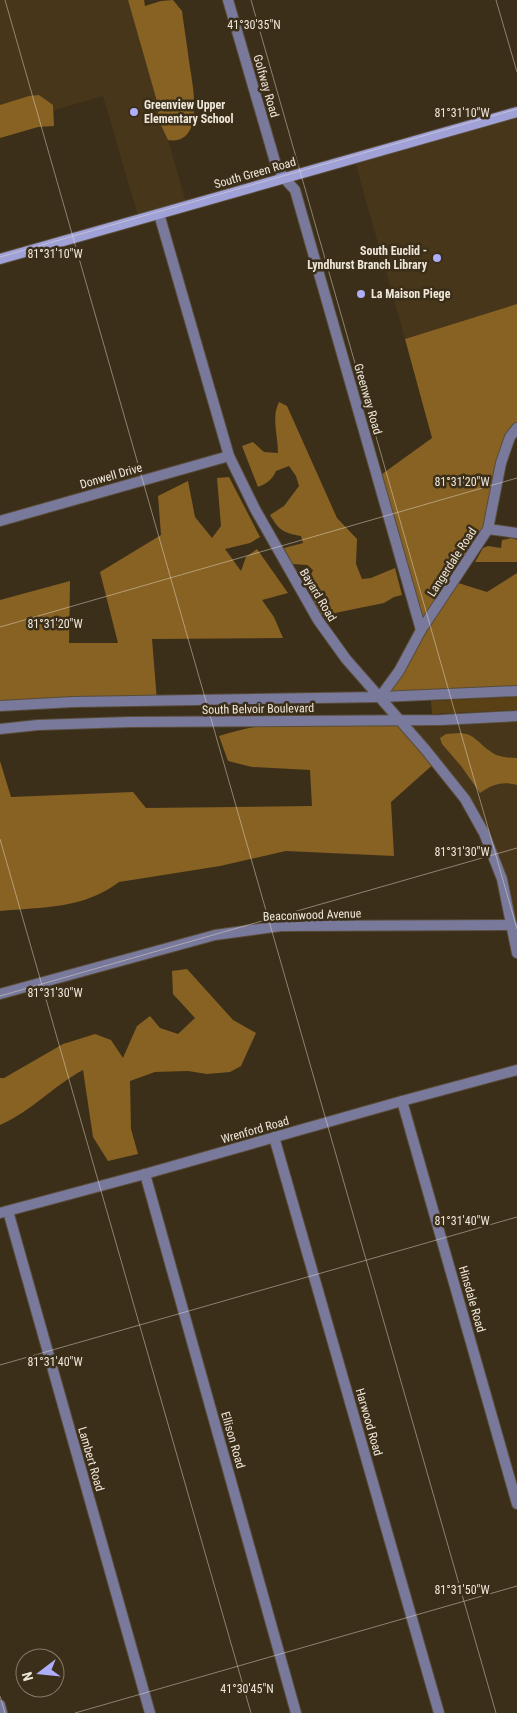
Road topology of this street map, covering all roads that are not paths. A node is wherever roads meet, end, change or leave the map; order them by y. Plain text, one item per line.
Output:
1 (228, 0) edge
2 (517, 112) edge
3 (284, 178) junction
4 (159, 214) junction
5 (0, 259) edge
6 (517, 428) edge
7 (229, 456) junction
8 (0, 521) edge
9 (488, 529) junction
10 (517, 533) edge
11 (422, 630) junction
12 (517, 691) edge
13 (380, 697) junction
14 (0, 706) edge
15 (517, 716) edge
16 (399, 720) junction
17 (0, 729) edge
18 (512, 925) junction
19 (517, 953) edge
20 (0, 994) edge
21 (517, 1070) edge
22 (402, 1101) junction
23 (274, 1137) junction
24 (145, 1174) junction
25 (4, 1212) edge
26 (517, 1504) edge
27 (0, 1705) edge
28 (2, 1713) edge
29 (150, 1713) edge
30 (296, 1713) edge
31 (439, 1713) edge

1 - 3 street, Golfway Road
2 - 3 main road, South Green Road
3 - 4 main road, South Green Road
3 - 11 street, Greenway Road
4 - 5 main road, South Green Road
4 - 7 street, Bayard Road
6 - 9 street, Langerdale Road
7 - 8 street, Donwell Drive
7 - 13 street, Bayard Road
9 - 10 street
9 - 11 street, Langerdale Road
11 - 13 street, Langerdale Road
12 - 13 street, South Belvoir Boulevard
13 - 14 street, South Belvoir Boulevard
13 - 16 street, Bayard Road
15 - 16 street, South Belvoir Boulevard
16 - 17 street, South Belvoir Boulevard
16 - 18 street, Bayard Road
18 - 19 street, Bayard Road
18 - 20 street, Beaconwood Avenue
21 - 22 street, Wrenford Road
22 - 23 street, Wrenford Road
22 - 26 street, Hinsdale Road
23 - 24 street, Wrenford Road
23 - 31 street, Harwood Road
24 - 25 street, Wrenford Road
24 - 30 street, Ellison Road
25 - 29 street, Lambert Road
27 - 28 street

